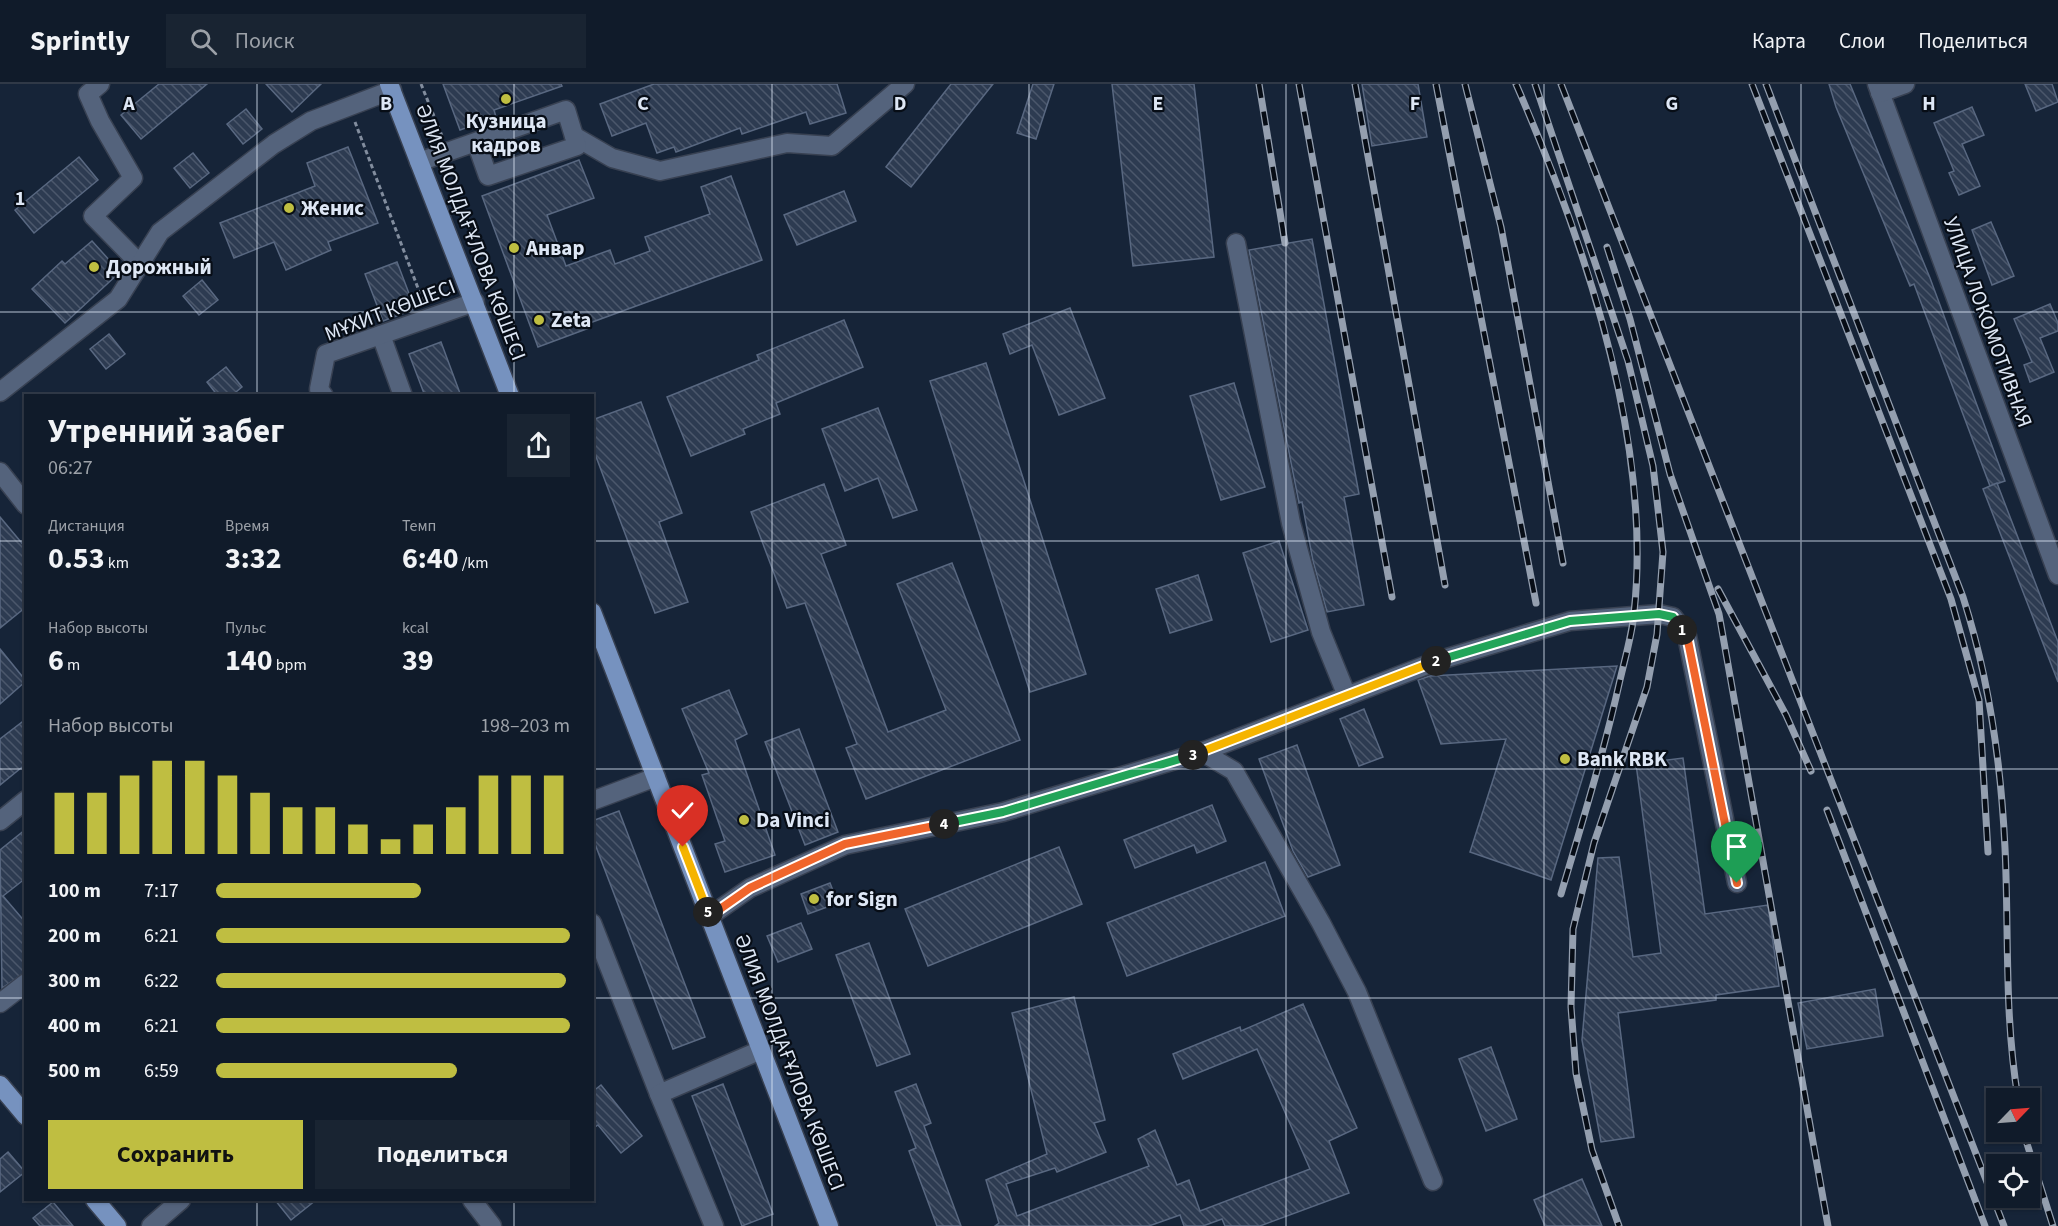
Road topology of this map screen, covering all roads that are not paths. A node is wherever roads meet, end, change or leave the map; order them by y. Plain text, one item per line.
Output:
1 (100, 84) edge
2 (905, 84) edge
3 (1905, 84) edge
4 (391, 87) edge
5 (1878, 89) edge
6 (574, 136) junction
7 (476, 142) junction
8 (419, 162) junction
9 (1236, 243) dead end
10 (140, 264) junction
11 (475, 302) junction
12 (381, 335) junction
13 (0, 392) edge
14 (323, 394) edge
15 (402, 394) edge
16 (509, 394) edge
17 (0, 472) edge
18 (24, 502) edge
19 (2058, 575) edge
20 (594, 622) edge
21 (598, 641) edge
22 (1347, 696) junction
23 (1202, 752) junction
24 (656, 777) junction
25 (594, 800) edge
26 (24, 802) edge
27 (0, 820) edge
28 (1737, 883) dead end
29 (710, 916) junction
30 (594, 928) edge
31 (24, 985) edge
32 (0, 1003) edge
33 (761, 1050) junction
34 (0, 1085) edge
35 (659, 1094) junction
36 (24, 1114) edge
37 (1433, 1181) dead end
38 (96, 1201) edge
39 (180, 1201) edge
40 (473, 1201) edge
41 (827, 1225) edge
42 (117, 1226) edge
43 (151, 1226) edge
44 (492, 1226) edge
45 (714, 1226) edge

1 - 10 street
2 - 6 street
3 - 5 street
4 - 8 main road, ӘЛИЯ МОЛДАҒҰЛОВА КӨШЕСІ
4 - 10 street
5 - 19 street, УЛИЦА ЛОКОМОТИВНАЯ
6 - 7 street
6 - 7 street
7 - 8 street
8 - 11 main road, ӘЛИЯ МОЛДАҒҰЛОВА КӨШЕСІ
9 - 22 street
10 - 13 street
11 - 12 street, МҰХИТ КӨШЕСІ
11 - 16 main road, ӘЛИЯ МОЛДАҒҰЛОВА КӨШЕСІ
12 - 14 street, МҰХИТ КӨШЕСІ
12 - 15 street
17 - 18 street
20 - 21 main road, ӘЛИЯ МОЛДАҒҰЛОВА КӨШЕСІ
21 - 24 main road, ӘЛИЯ МОЛДАҒҰЛОВА КӨШЕСІ
22 - 23 street
22 - 28 street
23 - 29 street
23 - 37 street
24 - 25 street
24 - 29 main road, ӘЛИЯ МОЛДАҒҰЛОВА КӨШЕСІ
26 - 27 street
29 - 33 main road, ӘЛИЯ МОЛДАҒҰЛОВА КӨШЕСІ
30 - 35 street
31 - 32 street
33 - 35 street
33 - 41 main road, ӘЛИЯ МОЛДАҒҰЛОВА КӨШЕСІ
34 - 36 main road
35 - 45 street
38 - 42 main road
39 - 43 street
40 - 44 street

